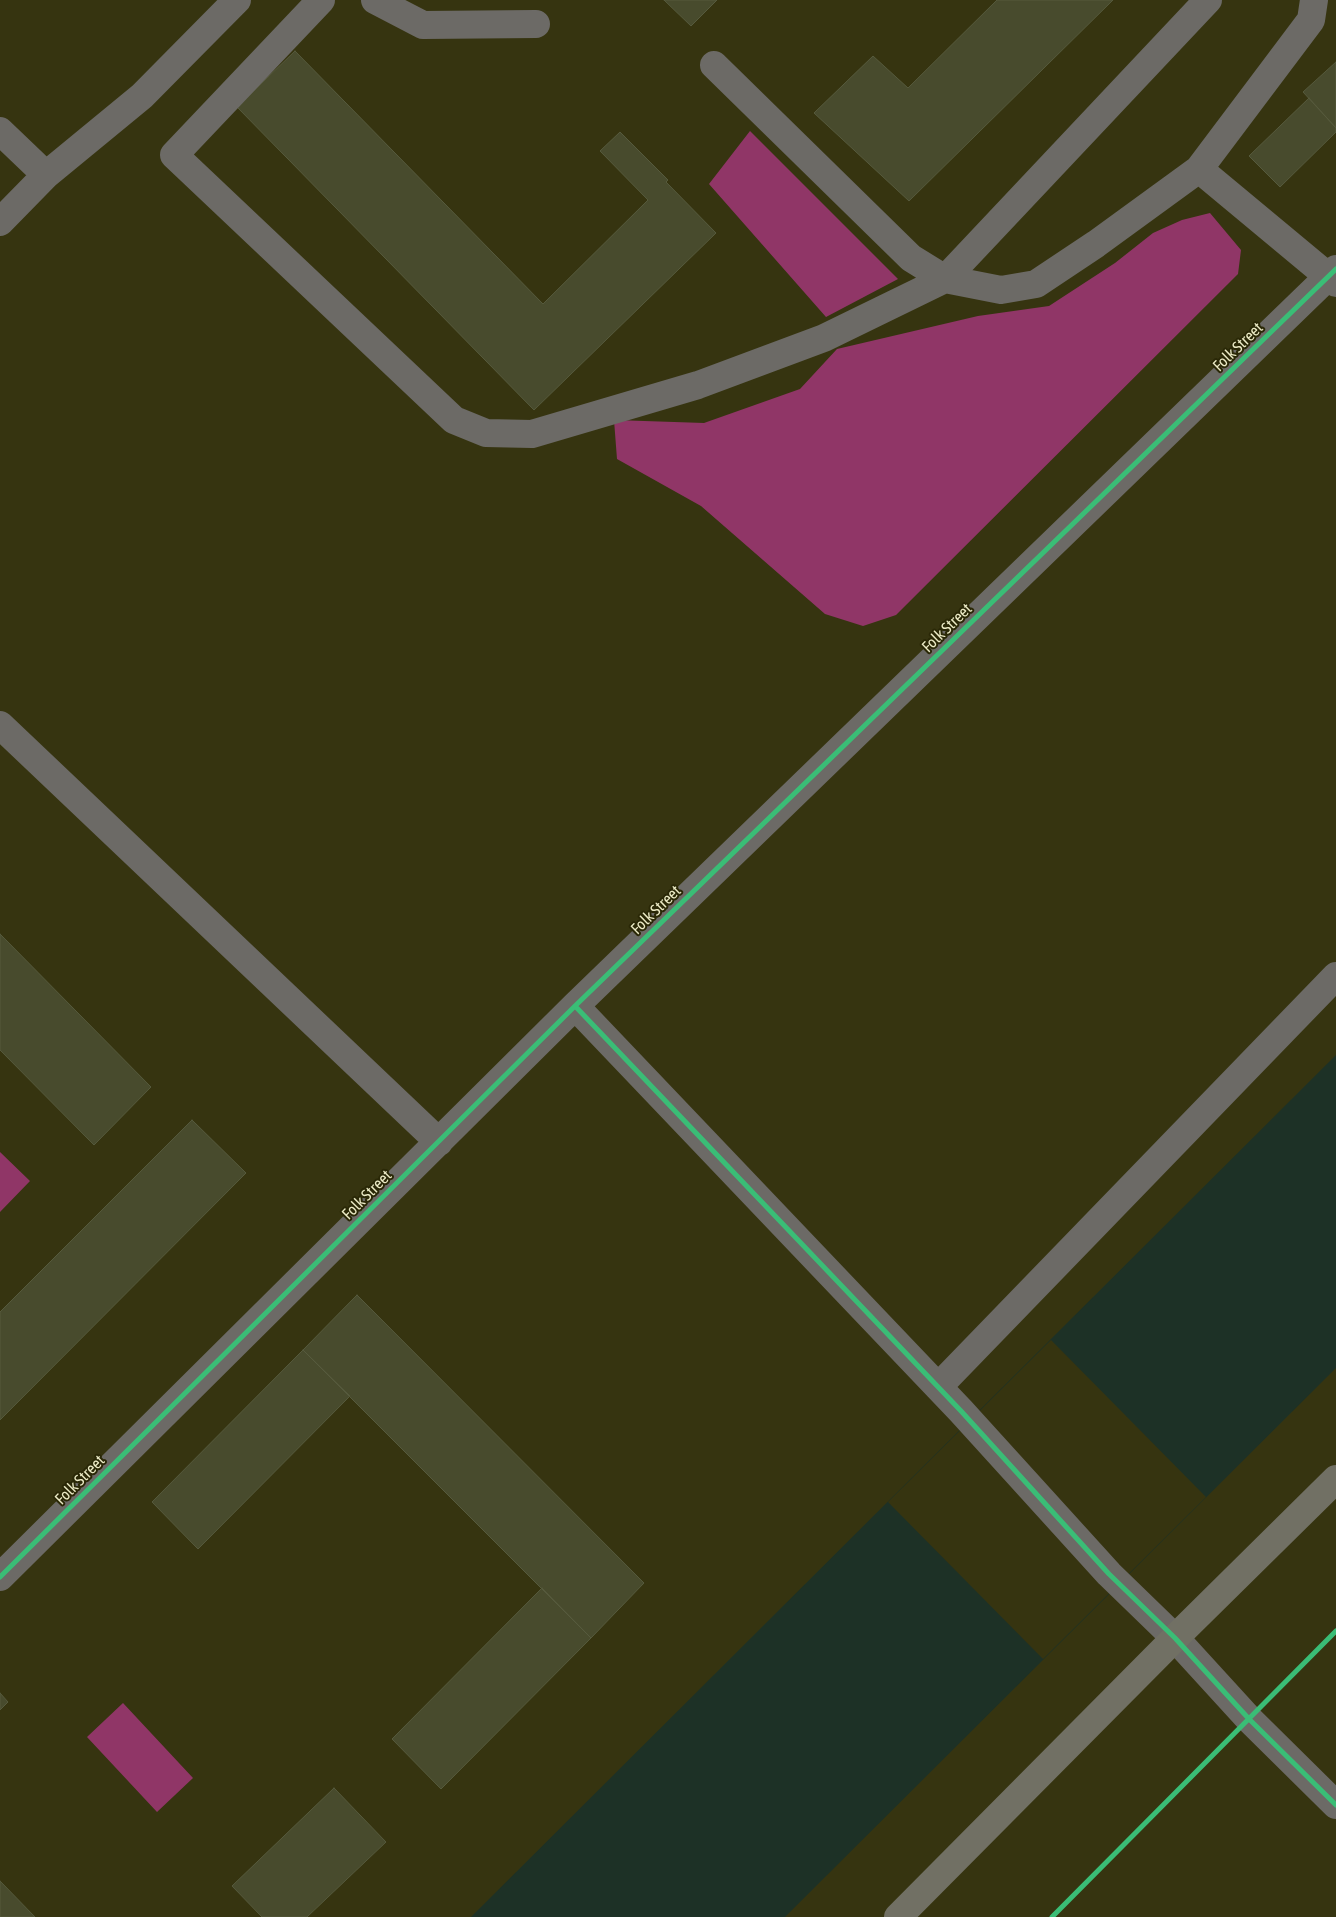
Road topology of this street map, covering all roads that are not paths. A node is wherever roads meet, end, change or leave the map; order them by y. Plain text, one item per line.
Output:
1 (237, 0) edge
2 (321, 0) edge
3 (375, 0) edge
4 (1208, 0) edge
5 (1314, 0) edge
6 (536, 24) dead end
7 (714, 65) dead end
8 (0, 131) edge
9 (1198, 169) junction
10 (46, 175) junction
11 (0, 222) edge
12 (1334, 276) edge
13 (945, 279) junction
14 (0, 725) edge
15 (1336, 976) edge
16 (575, 1006) junction
17 (439, 1142) junction
18 (938, 1387) junction
19 (1336, 1479) edge
20 (0, 1577) edge
21 (1175, 1638) junction
22 (1336, 1805) edge
23 (898, 1917) edge

1 - 10 street
2 - 13 street
3 - 6 street
4 - 13 street
5 - 9 street
7 - 13 street
8 - 10 street
9 - 12 street
9 - 13 street
10 - 11 street
12 - 16 street, Folk Street
14 - 17 street
15 - 18 street
16 - 17 street, Folk Street
16 - 18 street
17 - 20 street, Folk Street
18 - 21 street
19 - 21 main road
21 - 22 street
21 - 23 main road

